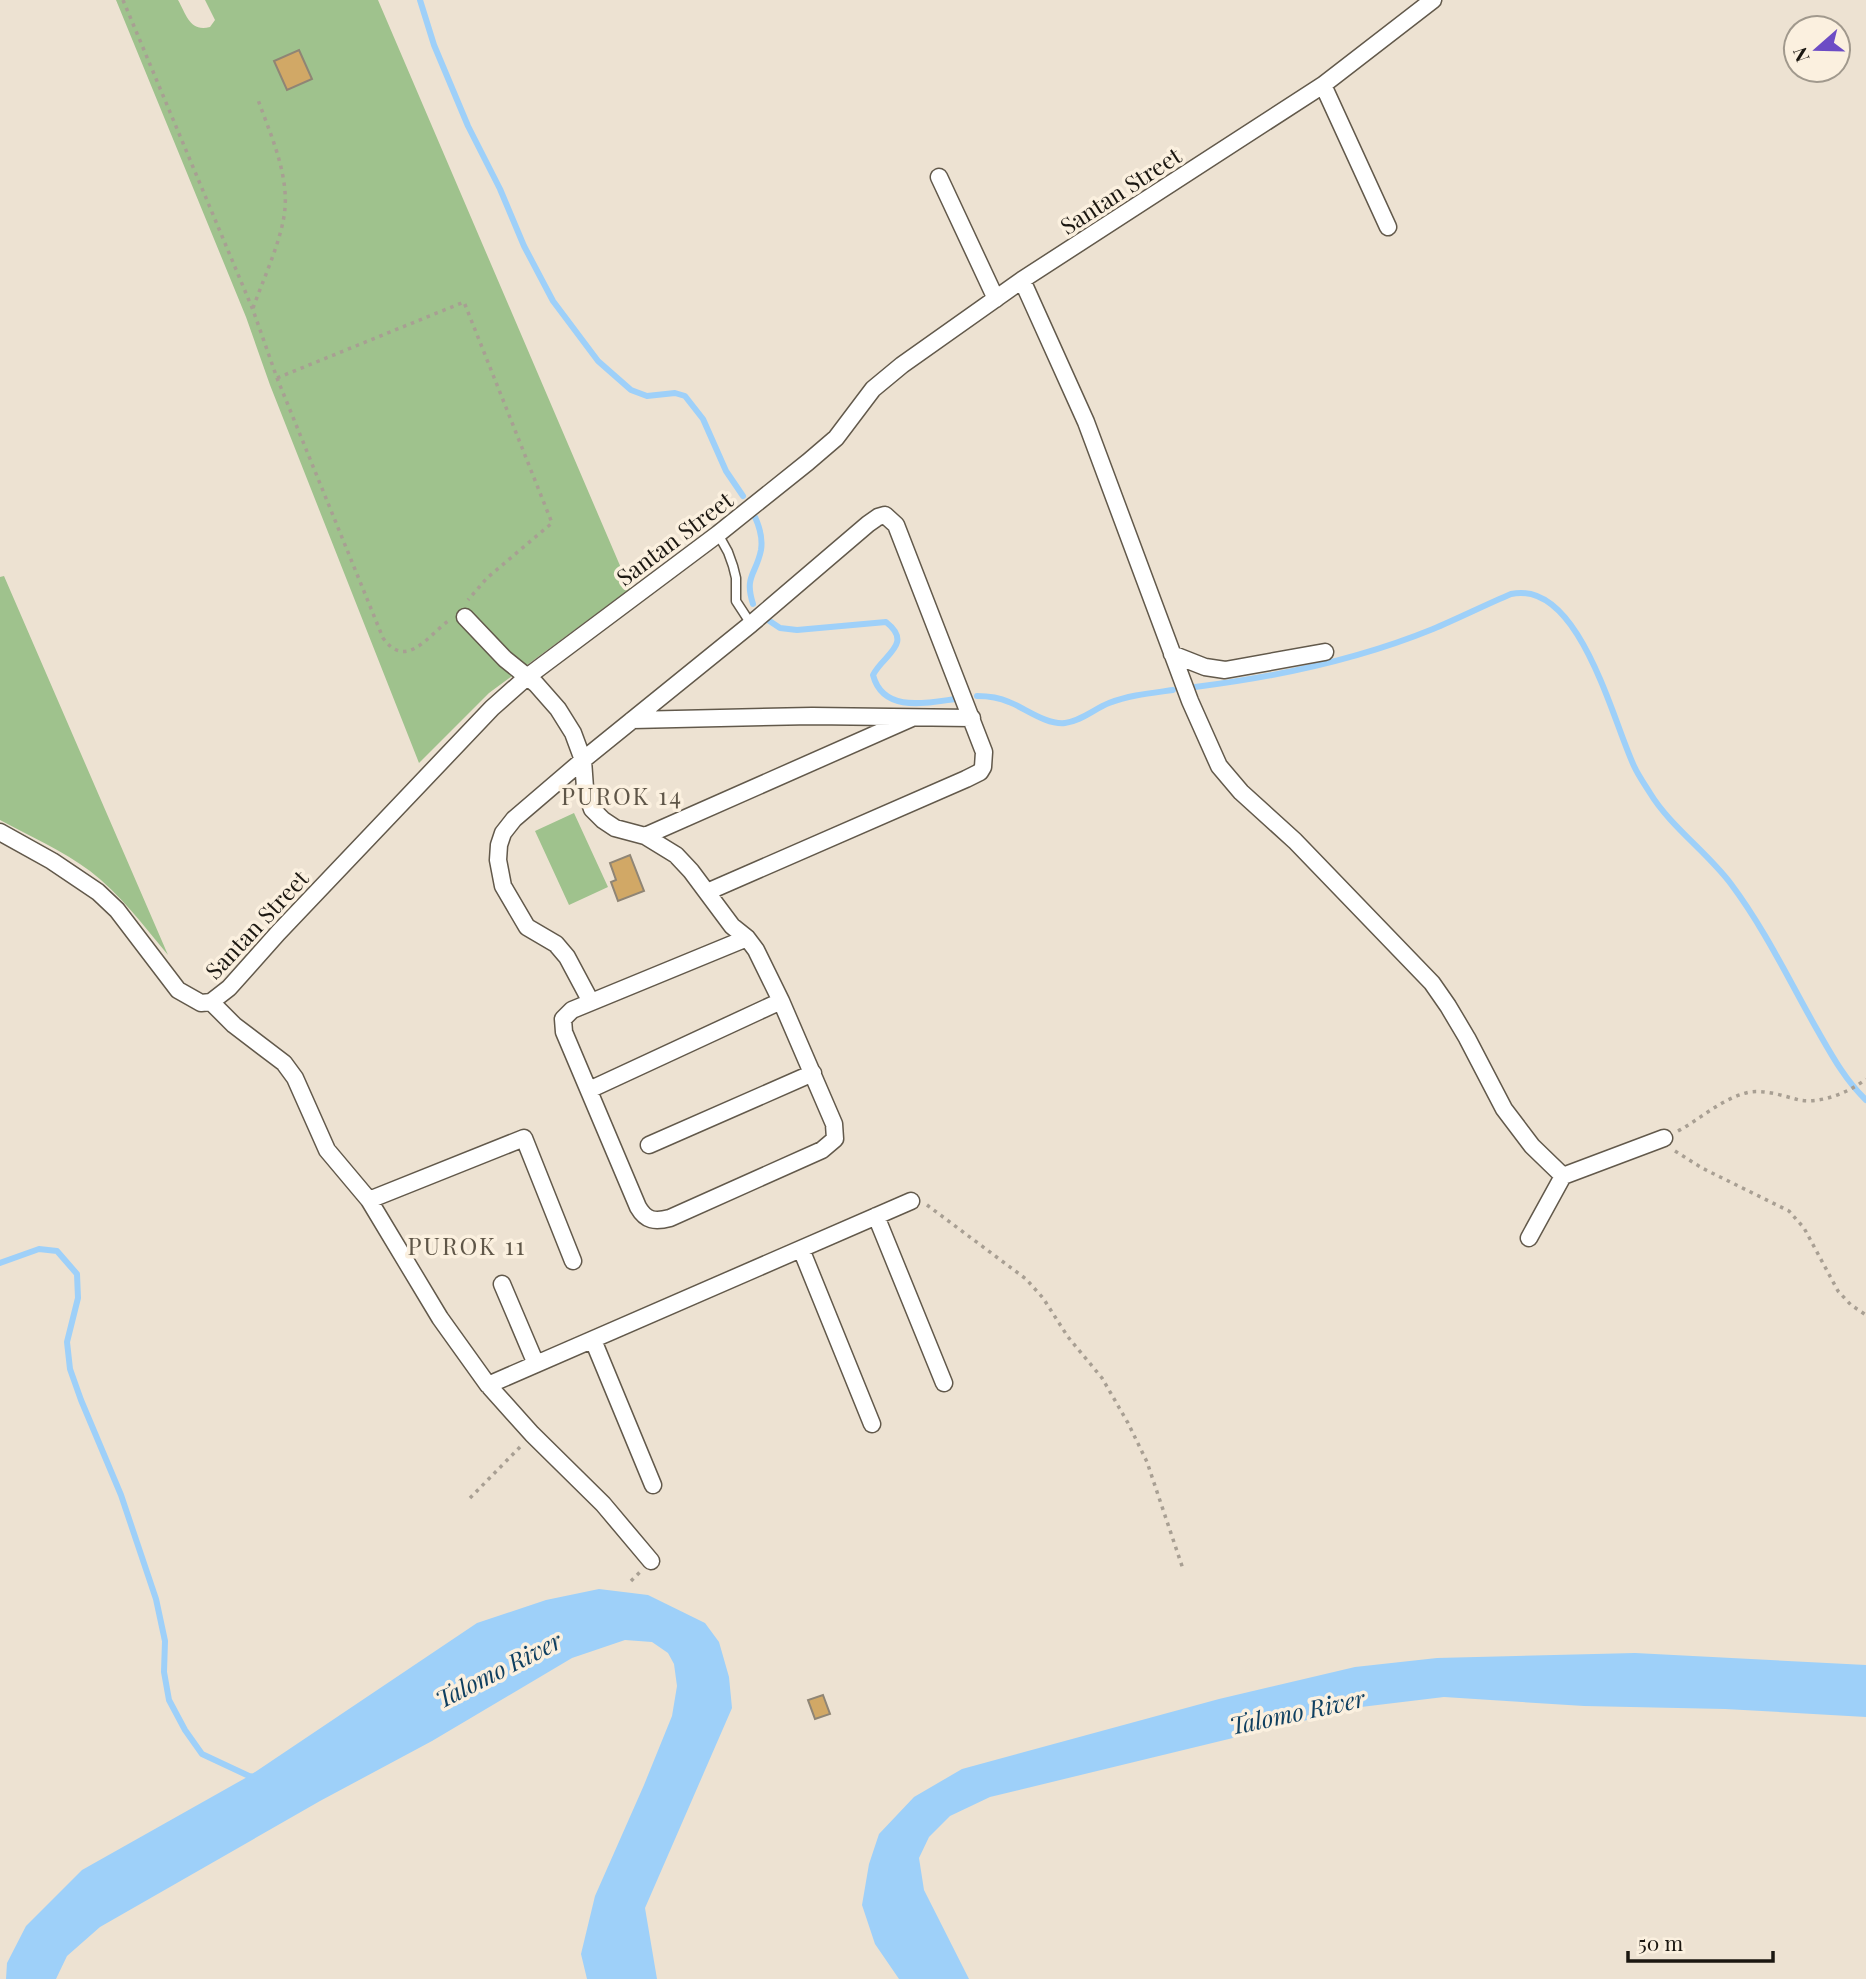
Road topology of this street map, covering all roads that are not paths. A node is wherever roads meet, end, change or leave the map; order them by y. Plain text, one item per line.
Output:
1 (1433, 0) edge
2 (1323, 85) junction
3 (939, 177) dead end
4 (1388, 227) dead end
5 (1022, 280) junction
6 (996, 299) junction
7 (718, 534) junction
8 (465, 617) road end
9 (751, 624) junction
10 (1325, 652) dead end
11 (1172, 654) junction
12 (527, 677) junction
13 (917, 716) junction
14 (972, 718) junction
15 (632, 720) junction
16 (583, 760) junction
17 (0, 832) edge
18 (646, 836) junction
19 (707, 892) junction
20 (747, 938) junction
21 (781, 1001) junction
22 (211, 1002) junction
23 (592, 1002) junction
24 (813, 1073) junction
25 (589, 1090) junction
26 (1664, 1138) road end
27 (649, 1145) dead end
28 (1563, 1176) junction
29 (369, 1200) junction
30 (911, 1201) road end
31 (876, 1216) junction
32 (1529, 1238) dead end
33 (801, 1249) junction
34 (573, 1261) dead end
35 (502, 1284) dead end
36 (593, 1339) junction
37 (536, 1364) junction
38 (944, 1383) dead end
39 (488, 1385) junction
40 (872, 1424) dead end
41 (653, 1486) dead end
42 (652, 1561) dead end

1 - 2 street, Santan Street
2 - 4 street
2 - 5 street, Santan Street
3 - 6 street
5 - 6 street, Santan Street
5 - 11 street
6 - 7 street, Santan Street
7 - 9 lane
7 - 12 street, Santan Street
8 - 12 street
9 - 14 street
9 - 15 street
10 - 11 street
11 - 28 street
12 - 16 street
12 - 22 street, Santan Street
13 - 14 street
13 - 15 street
13 - 18 street
14 - 19 street
15 - 16 street
16 - 18 street
16 - 23 street
17 - 22 street, Santan Street
18 - 19 street
19 - 20 street
20 - 21 street
20 - 23 street
21 - 24 street
21 - 25 street
22 - 29 street
23 - 25 street
24 - 25 street
24 - 27 street
26 - 28 street
28 - 32 street
29 - 34 street
29 - 39 street
30 - 31 street
31 - 33 street
31 - 38 street
33 - 36 street
33 - 40 street
35 - 37 street
36 - 37 street
36 - 41 street
37 - 39 street
39 - 42 street

